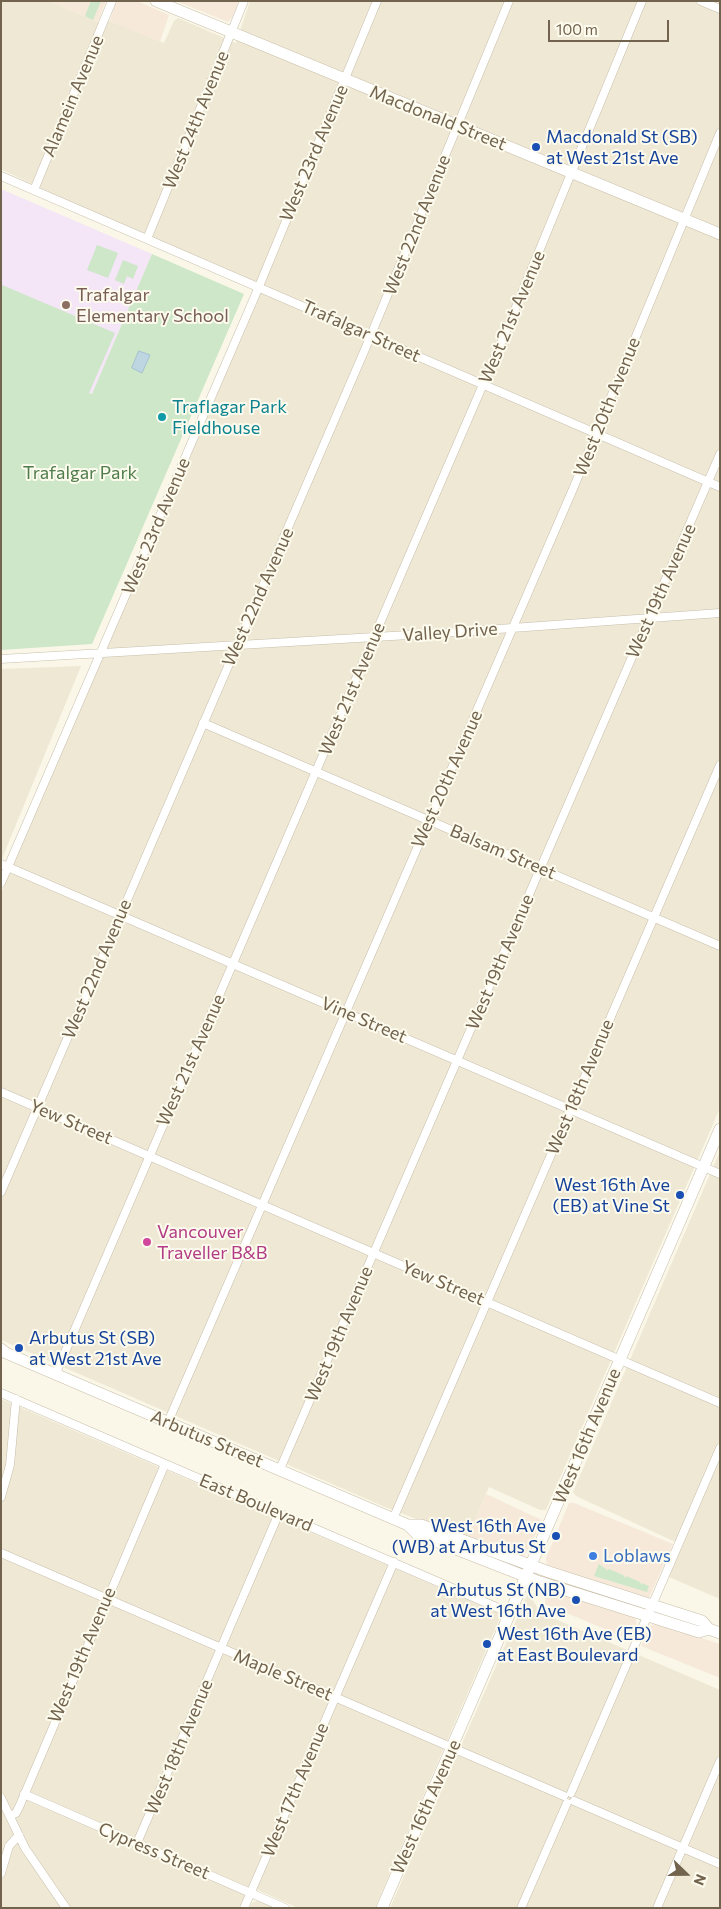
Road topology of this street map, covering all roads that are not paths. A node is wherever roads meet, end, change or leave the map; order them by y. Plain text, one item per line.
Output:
1 (112, 1) edge
2 (156, 1) edge
3 (244, 1) edge
4 (377, 1) edge
5 (510, 1) edge
6 (642, 1) edge
7 (701, 1) edge
8 (720, 9) edge
9 (232, 32) junction
10 (345, 79) junction
11 (458, 125) junction
12 (720, 133) edge
13 (571, 172) junction
14 (1, 176) edge
15 (34, 190) junction
16 (684, 219) junction
17 (720, 234) edge
18 (147, 238) junction
19 (259, 287) junction
20 (371, 335) junction
21 (483, 385) junction
22 (596, 433) junction
23 (720, 454) edge
24 (708, 482) junction
25 (720, 487) edge
26 (720, 613) edge
27 (649, 618) junction
28 (512, 628) junction
29 (374, 638) junction
30 (237, 645) junction
31 (101, 653) junction
32 (1, 659) edge
33 (203, 723) junction
34 (720, 765) edge
35 (316, 772) junction
36 (429, 820) junction
37 (5, 865) edge
38 (541, 869) junction
39 (1, 884) edge
40 (120, 915) junction
41 (653, 917) junction
42 (720, 946) edge
43 (233, 964) junction
44 (345, 1012) junction
45 (458, 1061) junction
46 (1, 1092) edge
47 (37, 1108) junction
48 (570, 1110) junction
49 (720, 1129) edge
50 (150, 1156) junction
51 (703, 1167) junction
52 (720, 1174) edge
53 (1, 1192) edge
54 (262, 1205) junction
55 (374, 1254) junction
56 (486, 1302) junction
57 (3, 1351) edge
58 (620, 1360) junction
59 (56, 1373) junction
60 (1, 1393) edge
61 (16, 1399) junction
62 (720, 1402) edge
63 (168, 1422) junction
64 (720, 1448) edge
65 (165, 1464) junction
66 (280, 1469) junction
67 (1, 1497) edge
68 (279, 1513) junction
69 (393, 1519) junction
70 (408, 1525) junction
71 (1, 1553) edge
72 (394, 1562) junction
73 (531, 1566) junction
74 (526, 1577) junction
75 (106, 1599) junction
76 (652, 1604) junction
77 (510, 1613) junction
78 (647, 1615) junction
79 (715, 1631) edge
80 (221, 1648) junction
81 (336, 1697) junction
82 (452, 1748) junction
83 (720, 1762) edge
84 (24, 1794) junction
85 (1, 1798) edge
86 (569, 1798) junction
87 (10, 1816) junction
88 (19, 1835) junction
89 (137, 1843) junction
90 (683, 1847) junction
91 (720, 1864) edge
92 (1, 1873) edge
93 (251, 1893) junction
94 (66, 1908) edge
95 (244, 1908) edge
96 (285, 1908) edge
97 (382, 1908) edge
98 (521, 1908) edge
99 (657, 1908) edge

1 - 15 street, Alamein Avenue
2 - 9 main road, Macdonald Street
3 - 9 street, West 24th Avenue
4 - 10 street, West 23rd Avenue
5 - 11 street, West 22nd Avenue
6 - 13 street, West 21st Avenue
7 - 8 street
9 - 10 main road, Macdonald Street
9 - 18 street, West 24th Avenue
10 - 11 main road, Macdonald Street
10 - 19 street, West 23rd Avenue
11 - 13 main road, Macdonald Street
11 - 20 street, West 22nd Avenue
12 - 16 street, West 20th Avenue
13 - 16 main road, Macdonald Street
13 - 21 street, West 21st Avenue
14 - 15 street, Trafalgar Street
15 - 18 street, Trafalgar Street
16 - 17 main road, Macdonald Street
16 - 22 street, West 20th Avenue
18 - 19 street, Trafalgar Street
19 - 20 street, Trafalgar Street
19 - 31 street, West 23rd Avenue
20 - 21 street, Trafalgar Street
20 - 30 street, West 22nd Avenue
21 - 22 street, Trafalgar Street
21 - 29 street, West 21st Avenue
22 - 24 street, Trafalgar Street
22 - 28 street, West 20th Avenue
23 - 24 street, West 19th Avenue
24 - 25 street, Trafalgar Street
24 - 27 street, West 19th Avenue
26 - 27 street, Valley Drive
27 - 28 street, Valley Drive
27 - 38 street, West 19th Avenue
28 - 29 street, Valley Drive
28 - 36 street, West 20th Avenue
29 - 30 street, Valley Drive
29 - 35 street, West 21st Avenue
30 - 31 street, Valley Drive
30 - 33 street, West 22nd Avenue
31 - 32 street, Valley Drive
31 - 37 street, West 23rd Avenue
33 - 35 street, Balsam Street
33 - 40 street, West 22nd Avenue
34 - 41 street, West 18th Avenue
35 - 36 street, Balsam Street
35 - 43 street, West 21st Avenue
36 - 38 street, Balsam Street
36 - 44 street, West 20th Avenue
37 - 39 street, West 23rd Avenue
37 - 40 street, Vine Street
38 - 41 street, Balsam Street
38 - 45 street, West 19th Avenue
40 - 43 street, Vine Street
40 - 47 street, West 22nd Avenue
41 - 42 street, Balsam Street
41 - 48 street, West 18th Avenue
43 - 44 street, Vine Street
43 - 50 street, West 21st Avenue
44 - 45 street, Vine Street
44 - 54 street, West 20th Avenue
45 - 48 street, Vine Street
45 - 55 street, West 19th Avenue
46 - 47 street, Yew Street
47 - 50 street, Yew Street
47 - 53 street, West 22nd Avenue
48 - 51 street, Vine Street
48 - 56 street, West 18th Avenue
49 - 51 main road, West 16th Avenue
50 - 54 street, Yew Street
50 - 59 street, West 21st Avenue
51 - 52 street, Vine Street
51 - 58 main road, West 16th Avenue
54 - 55 street, Yew Street
54 - 63 street, West 20th Avenue
55 - 56 street, Yew Street
55 - 66 street, West 19th Avenue
56 - 58 street, Yew Street
56 - 69 street, West 18th Avenue
57 - 59 main road, Arbutus Street
58 - 62 street, Yew Street
58 - 73 main road, West 16th Avenue
59 - 63 main road, Arbutus Street
60 - 61 street, East Boulevard
61 - 65 street, East Boulevard
61 - 67 street
63 - 66 main road, Arbutus Street
64 - 76 street
65 - 68 street, East Boulevard
65 - 75 street, West 19th Avenue
66 - 69 main road, Arbutus Street
68 - 72 street, East Boulevard
68 - 80 street, West 18th Avenue
69 - 70 main road, Arbutus Street
70 - 73 main road, Arbutus Street
70 - 74 main road, Arbutus Street
71 - 75 street, Maple Street
72 - 77 street, East Boulevard
72 - 81 street, West 17th Avenue
73 - 74 main road, West 16th Avenue
73 - 76 main road, Arbutus Street
74 - 77 main road, West 16th Avenue
74 - 78 main road, Arbutus Street
75 - 80 street, Maple Street
75 - 84 street, West 19th Avenue
76 - 78 street
76 - 79 main road, Arbutus Street
77 - 82 main road, West 16th Avenue
78 - 79 main road, Arbutus Street
78 - 86 street
80 - 81 street, Maple Street
80 - 89 street, West 18th Avenue
81 - 82 street, Maple Street
81 - 93 street, West 17th Avenue
82 - 86 street, Maple Street
82 - 97 main road, West 16th Avenue
83 - 90 street
84 - 87 street, West 19th Avenue
84 - 89 street, Cypress Street
85 - 87 street
86 - 90 street, Maple Street
86 - 98 street
87 - 88 street
88 - 92 street
88 - 94 street
89 - 93 street, Cypress Street
90 - 91 street, Maple Street
90 - 99 street
93 - 95 street, West 17th Avenue
93 - 96 street, Cypress Street

